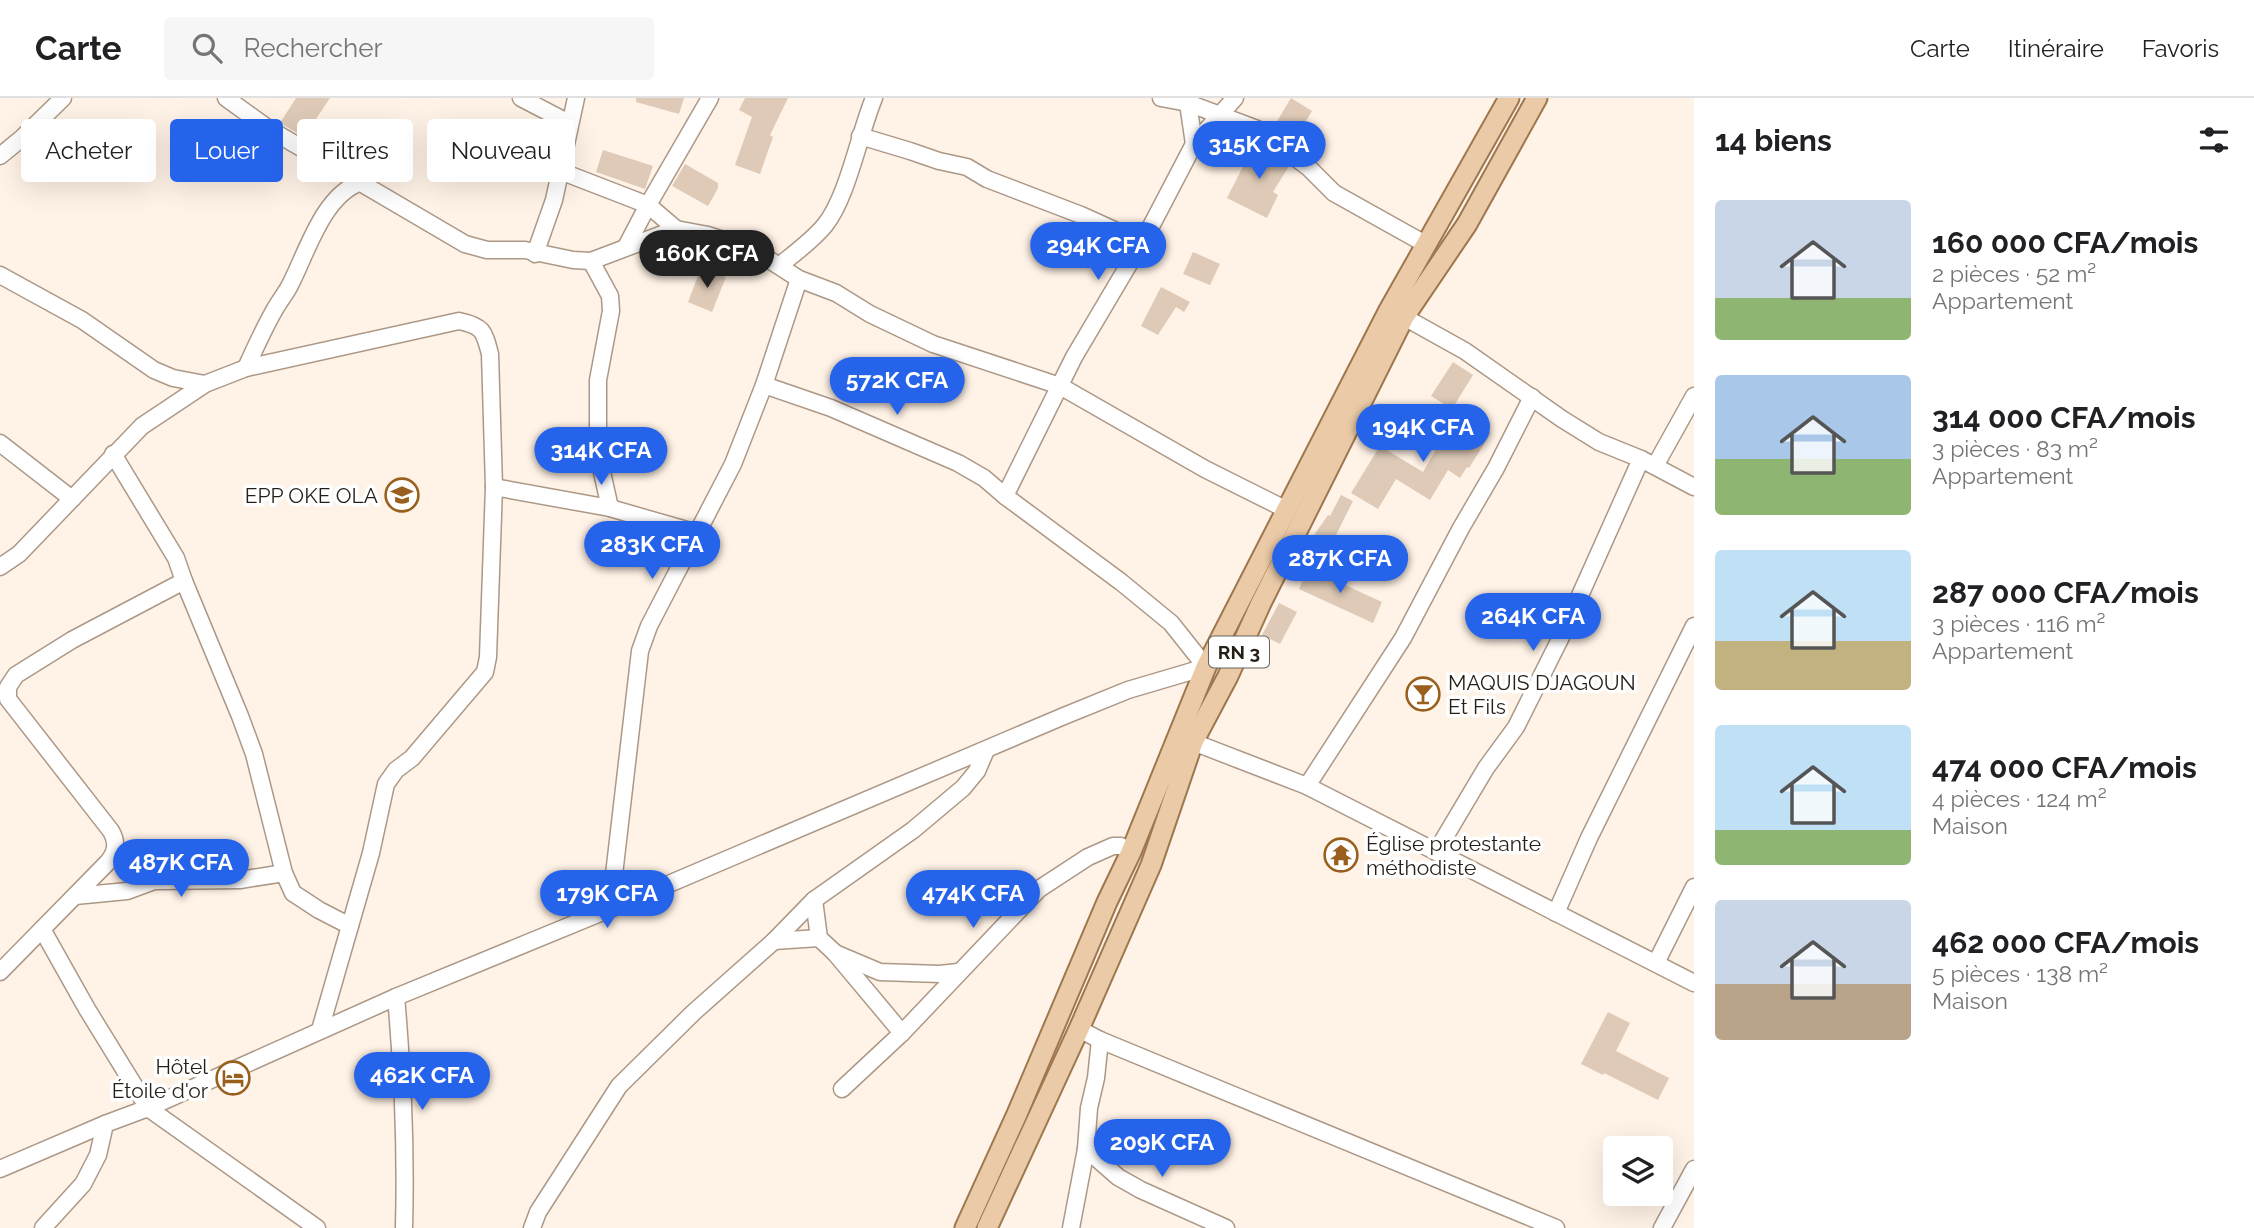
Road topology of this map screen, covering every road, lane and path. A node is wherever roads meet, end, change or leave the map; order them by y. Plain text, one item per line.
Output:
1 (63, 98) edge
2 (226, 98) edge
3 (521, 98) edge
4 (576, 98) edge
5 (710, 98) edge
6 (874, 98) edge
7 (1161, 98) edge
8 (1234, 98) edge
9 (1509, 98) edge
10 (1537, 98) edge
11 (1188, 103) junction
12 (1219, 114) junction
13 (561, 119) edge
14 (570, 119) edge
15 (860, 136) junction
16 (1194, 144) junction
17 (297, 145) edge
18 (0, 156) edge
19 (575, 176) edge
20 (358, 182) edge
21 (363, 182) edge
22 (558, 182) edge
23 (648, 205) junction
24 (676, 229) junction
25 (1427, 245) junction
26 (626, 247) junction
27 (536, 254) junction
28 (1135, 257) junction
29 (591, 261) junction
30 (780, 265) junction
31 (0, 275) edge
32 (799, 279) junction
33 (1404, 317) junction
34 (246, 368) junction
35 (205, 384) junction
36 (764, 386) junction
37 (1060, 386) junction
38 (1532, 397) junction
39 (1694, 397) edge
40 (0, 443) edge
41 (113, 454) junction
42 (1648, 462) junction
43 (1694, 486) edge
44 (494, 487) junction
45 (1005, 495) junction
46 (72, 499) junction
47 (610, 508) junction
48 (1287, 510) junction
49 (697, 533) junction
50 (0, 567) edge
51 (184, 582) junction
52 (1694, 626) edge
53 (1206, 667) junction
54 (1194, 743) junction
55 (986, 750) junction
56 (1307, 786) junction
57 (1131, 852) junction
58 (1436, 852) junction
59 (284, 873) junction
60 (1694, 887) edge
61 (75, 896) junction
62 (814, 900) junction
63 (610, 909) junction
64 (1556, 913) junction
65 (350, 926) junction
66 (42, 929) junction
67 (819, 938) junction
68 (774, 941) junction
69 (835, 953) junction
70 (1656, 963) junction
71 (0, 972) edge
72 (958, 972) junction
73 (1694, 983) edge
74 (396, 997) junction
75 (1079, 1029) junction
76 (320, 1030) junction
77 (902, 1033) junction
78 (1100, 1040) junction
79 (842, 1089) dead end
80 (148, 1108) junction
81 (105, 1124) junction
82 (1086, 1150) junction
83 (0, 1169) edge
84 (1694, 1169) edge
85 (305, 1225) edge
86 (43, 1228) edge
87 (404, 1228) edge
88 (532, 1228) edge
89 (965, 1228) edge
90 (987, 1228) edge
91 (1071, 1228) edge
92 (1226, 1228) edge
93 (1556, 1228) edge
94 (1662, 1228) edge

1 - 18 street
2 - 17 street
3 - 13 street
4 - 14 street
5 - 23 street
6 - 15 street
7 - 11 street
8 - 12 street
9 - 25 main road, RN 3
10 - 33 main road, RN 3
11 - 12 street
11 - 16 street
12 - 16 street
12 - 25 street
15 - 28 street
15 - 30 street
16 - 28 street
19 - 23 street
20 - 34 street
21 - 27 street
22 - 27 street
23 - 24 street
23 - 26 street
24 - 26 street
24 - 30 street
25 - 48 main road, RN 3
26 - 29 street
27 - 29 street
28 - 37 street
29 - 47 street
30 - 32 street
31 - 35 street
32 - 36 street
32 - 37 street
33 - 38 street
33 - 54 main road, RN 3
34 - 35 street
34 - 44 street
35 - 41 street
36 - 45 street
36 - 49 street
37 - 45 street
37 - 48 street
38 - 42 street
38 - 56 street
39 - 42 street
40 - 46 street
41 - 46 street
41 - 51 street
42 - 43 street
42 - 58 street
44 - 47 street
44 - 65 street
45 - 53 street
46 - 50 street
47 - 49 street
48 - 53 main road, RN 3
49 - 63 street
51 - 59 street
51 - 61 street
52 - 64 street
53 - 55 street
53 - 57 main road, RN 3
54 - 56 street
54 - 75 main road, RN 3
55 - 62 street
55 - 63 street
56 - 58 street
57 - 72 street
57 - 89 main road, RN 3
58 - 64 street
59 - 61 street
59 - 65 street
60 - 70 street
61 - 66 street
62 - 67 street
62 - 68 street
63 - 74 street
64 - 70 street
65 - 76 street
66 - 71 street
66 - 80 street
67 - 68 street
67 - 69 street
68 - 88 street
69 - 72 street
69 - 77 street
70 - 73 street
72 - 77 street
74 - 76 street
74 - 87 street
75 - 78 street
75 - 90 main road, RN 3
76 - 80 street
77 - 79 street
78 - 82 street
78 - 93 street
80 - 81 street
80 - 85 street
81 - 83 street
81 - 86 street
82 - 91 street
82 - 92 street
84 - 94 street

